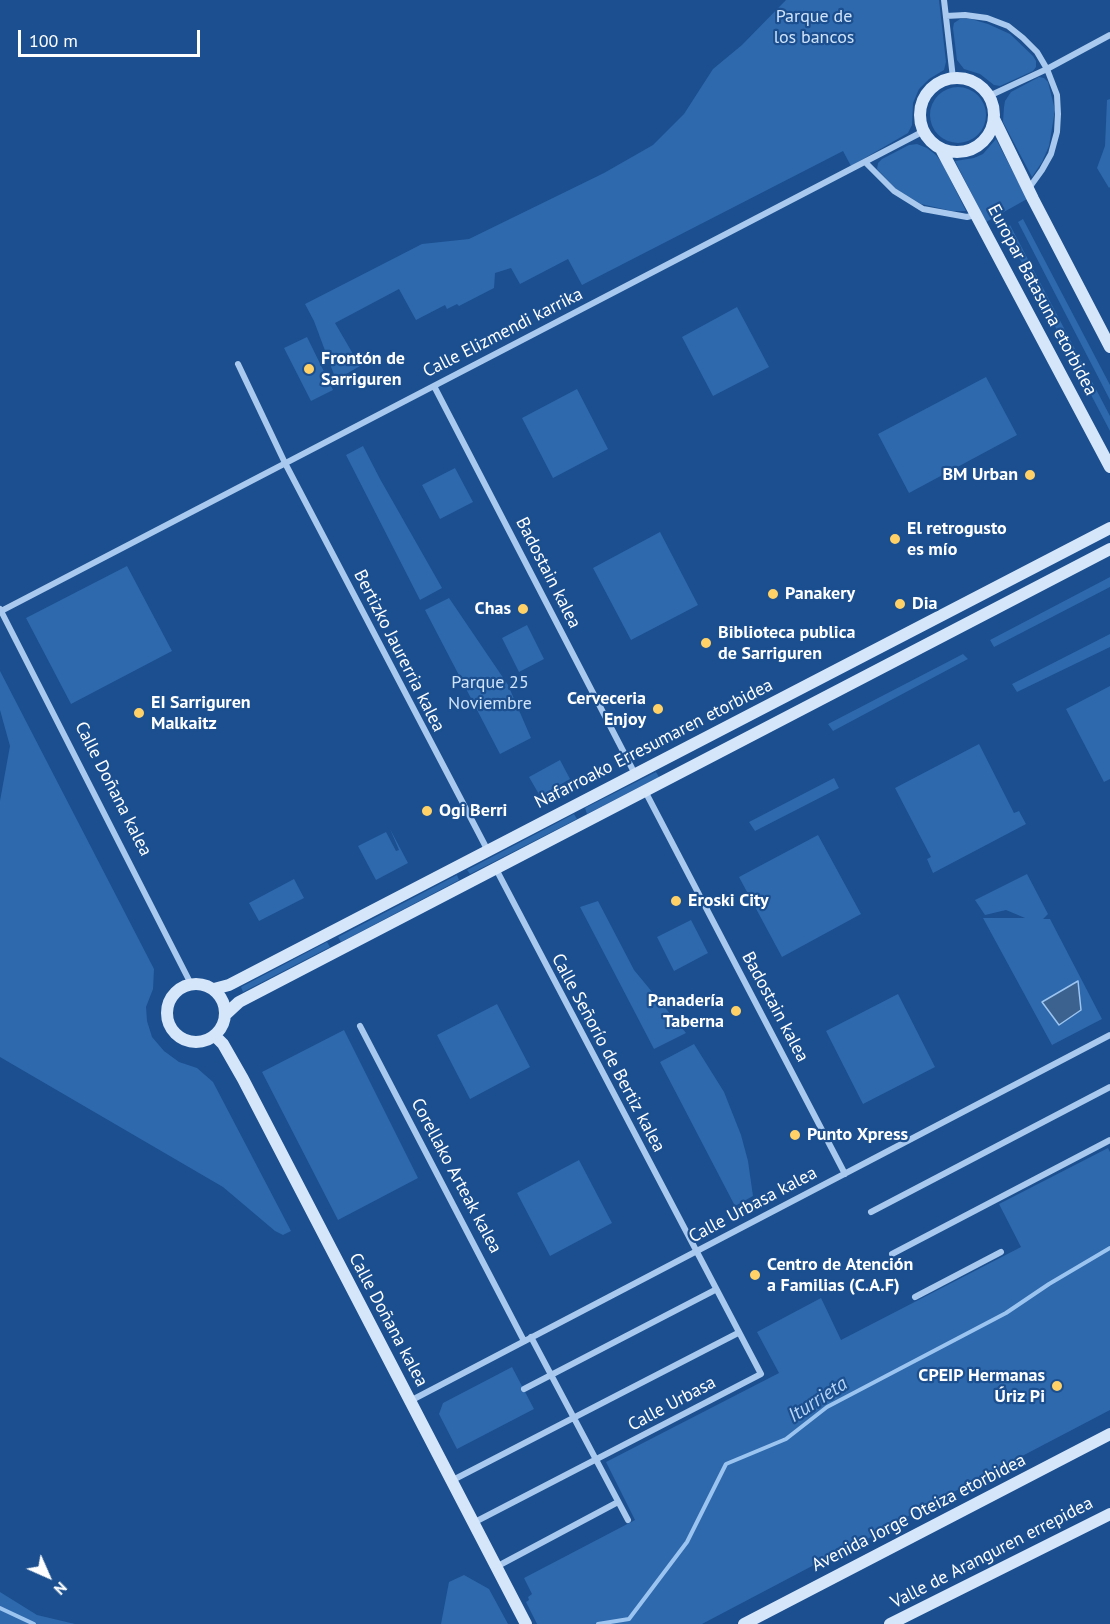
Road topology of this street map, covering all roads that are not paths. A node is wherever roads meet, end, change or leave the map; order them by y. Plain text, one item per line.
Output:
1 (944, 0) edge
2 (946, 16) junction
3 (1110, 35) edge
4 (1047, 69) junction
5 (953, 78) junction
6 (989, 96) junction
7 (994, 119) junction
8 (924, 131) junction
9 (941, 149) junction
10 (865, 162) junction
11 (1028, 189) junction
12 (977, 215) junction
13 (1110, 347) edge
14 (238, 364) dead end
15 (434, 386) junction
16 (285, 463) junction
17 (1110, 467) edge
18 (1110, 528) edge
19 (1110, 549) edge
20 (1, 610) edge
21 (635, 774) junction
22 (645, 791) junction
23 (488, 851) junction
24 (495, 869) junction
25 (191, 984) junction
26 (214, 989) junction
27 (226, 1014) junction
28 (360, 1026) dead end
29 (1110, 1035) edge
30 (215, 1036) junction
31 (1110, 1087) edge
32 (1110, 1140) edge
33 (845, 1174) junction
34 (871, 1212) dead end
35 (695, 1252) junction
36 (1001, 1252) dead end
37 (892, 1254) dead end
38 (716, 1290) junction
39 (915, 1297) dead end
40 (738, 1333) junction
41 (531, 1337) junction
42 (524, 1341) junction
43 (551, 1375) junction
44 (524, 1389) dead end
45 (410, 1401) junction
46 (574, 1418) junction
47 (1110, 1434) edge
48 (596, 1460) junction
49 (451, 1481) junction
50 (618, 1502) junction
51 (1110, 1514) edge
52 (628, 1520) dead end
53 (473, 1523) junction
54 (496, 1567) junction
55 (526, 1624) edge
56 (744, 1624) edge
57 (890, 1624) edge

1 - 2 street
2 - 4 street
2 - 5 street
3 - 4 street
4 - 6 street
4 - 11 street
5 - 6 street
5 - 8 street
6 - 7 street
7 - 9 street
7 - 11 street
8 - 9 street
8 - 10 street, Calle Elizmendi karrika
9 - 12 street, Europar Batasuna etorbidea
10 - 12 street
10 - 15 street, Calle Elizmendi karrika
11 - 13 street
12 - 17 street, Europar Batasuna etorbidea
14 - 16 street
15 - 16 street, Calle Elizmendi karrika
15 - 21 street, Badostain kalea
16 - 20 street, Calle Elizmendi karrika
16 - 23 street, Bertizko Jaurerria kalea
18 - 21 street, Nafarroako Erresumaren etorbidea
19 - 22 street, Nafarroako Erresumaren etorbidea
20 - 25 street, Calle Doñana kalea
21 - 23 street, Nafarroako Erresumaren etorbidea
22 - 24 street, Nafarroako Erresumaren etorbidea
22 - 33 street, Badostain kalea
23 - 26 street, Nafarroako Erresumaren etorbidea
24 - 27 street, Nafarroako Erresumaren etorbidea
24 - 35 street, Calle Señorío de Bertiz kalea
25 - 26 street
25 - 30 street
26 - 27 street
27 - 30 street
28 - 42 street, Corellako Arteak kalea
29 - 33 street, Calle Urbasa kalea
30 - 45 street, Calle Doñana kalea
31 - 34 street
32 - 37 street
33 - 35 street, Calle Urbasa kalea
35 - 38 street
35 - 41 street, Calle Urbasa kalea
36 - 39 street
38 - 40 street
38 - 43 street
40 - 46 street, Calle Urbasa
40 - 48 street, Calle Urbasa
41 - 42 street, Calle Urbasa kalea
41 - 43 street
42 - 45 street, Calle Urbasa kalea
43 - 44 street
43 - 46 street
45 - 49 street, Calle Doñana kalea
46 - 48 street
46 - 49 street, Calle Urbasa
47 - 56 street, Avenida Jorge Oteiza etorbidea
48 - 50 street
48 - 53 street, Calle Urbasa
49 - 53 street, Calle Doñana kalea
50 - 52 street
50 - 54 street
51 - 57 street, Valle de Aranguren errepidea
53 - 54 street, Calle Doñana kalea
54 - 55 street, Calle Doñana kalea

